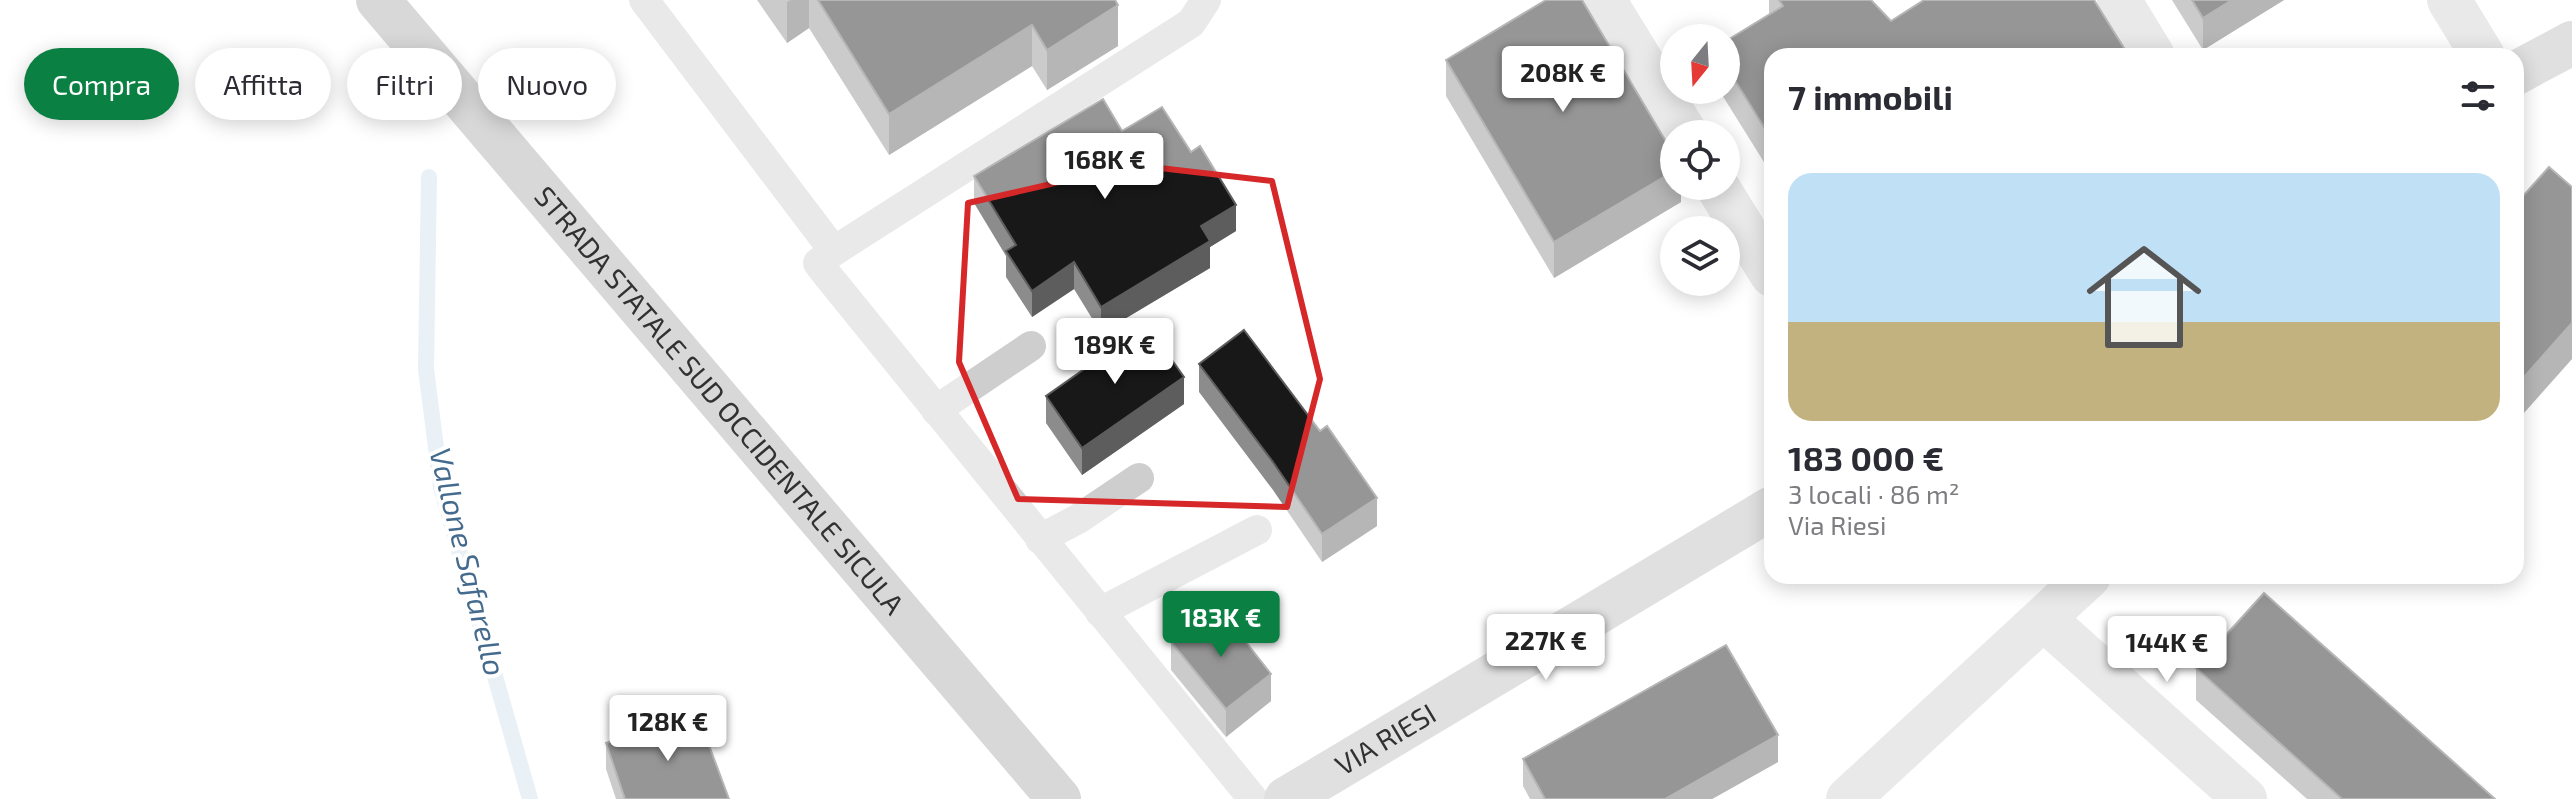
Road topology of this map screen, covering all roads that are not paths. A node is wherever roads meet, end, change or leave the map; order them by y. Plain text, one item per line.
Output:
1 (378, 0) edge
2 (644, 0) edge
3 (1206, 0) edge
4 (1604, 0) edge
5 (2119, 0) edge
6 (2449, 0) edge
7 (2572, 43) edge
8 (2148, 48) edge
9 (2478, 48) edge
10 (2524, 69) edge
11 (1677, 120) edge
12 (1726, 200) edge
13 (834, 251) junction
14 (1764, 262) edge
15 (1031, 346) dead end
16 (936, 410) junction
17 (1139, 478) dead end
18 (1764, 513) edge
19 (1257, 530) dead end
20 (1040, 539) junction
21 (2081, 584) edge
22 (1100, 612) junction
23 (2044, 619) junction
24 (1059, 799) edge
25 (1253, 799) edge
26 (1286, 799) edge
27 (1848, 799) edge
28 (2245, 799) edge

1 - 24 main road, STRADA STATALE SUD OCCIDENTALE SICULA
2 - 13 lane
3 - 13 lane
4 - 11 street
5 - 8 street
6 - 9 street
7 - 10 main road
12 - 14 street
13 - 16 lane
15 - 16 lane
16 - 20 lane
17 - 20 lane
18 - 26 main road, VIA RIESI
19 - 22 lane
20 - 22 lane
21 - 23 street
22 - 25 lane
23 - 27 street
23 - 28 street

